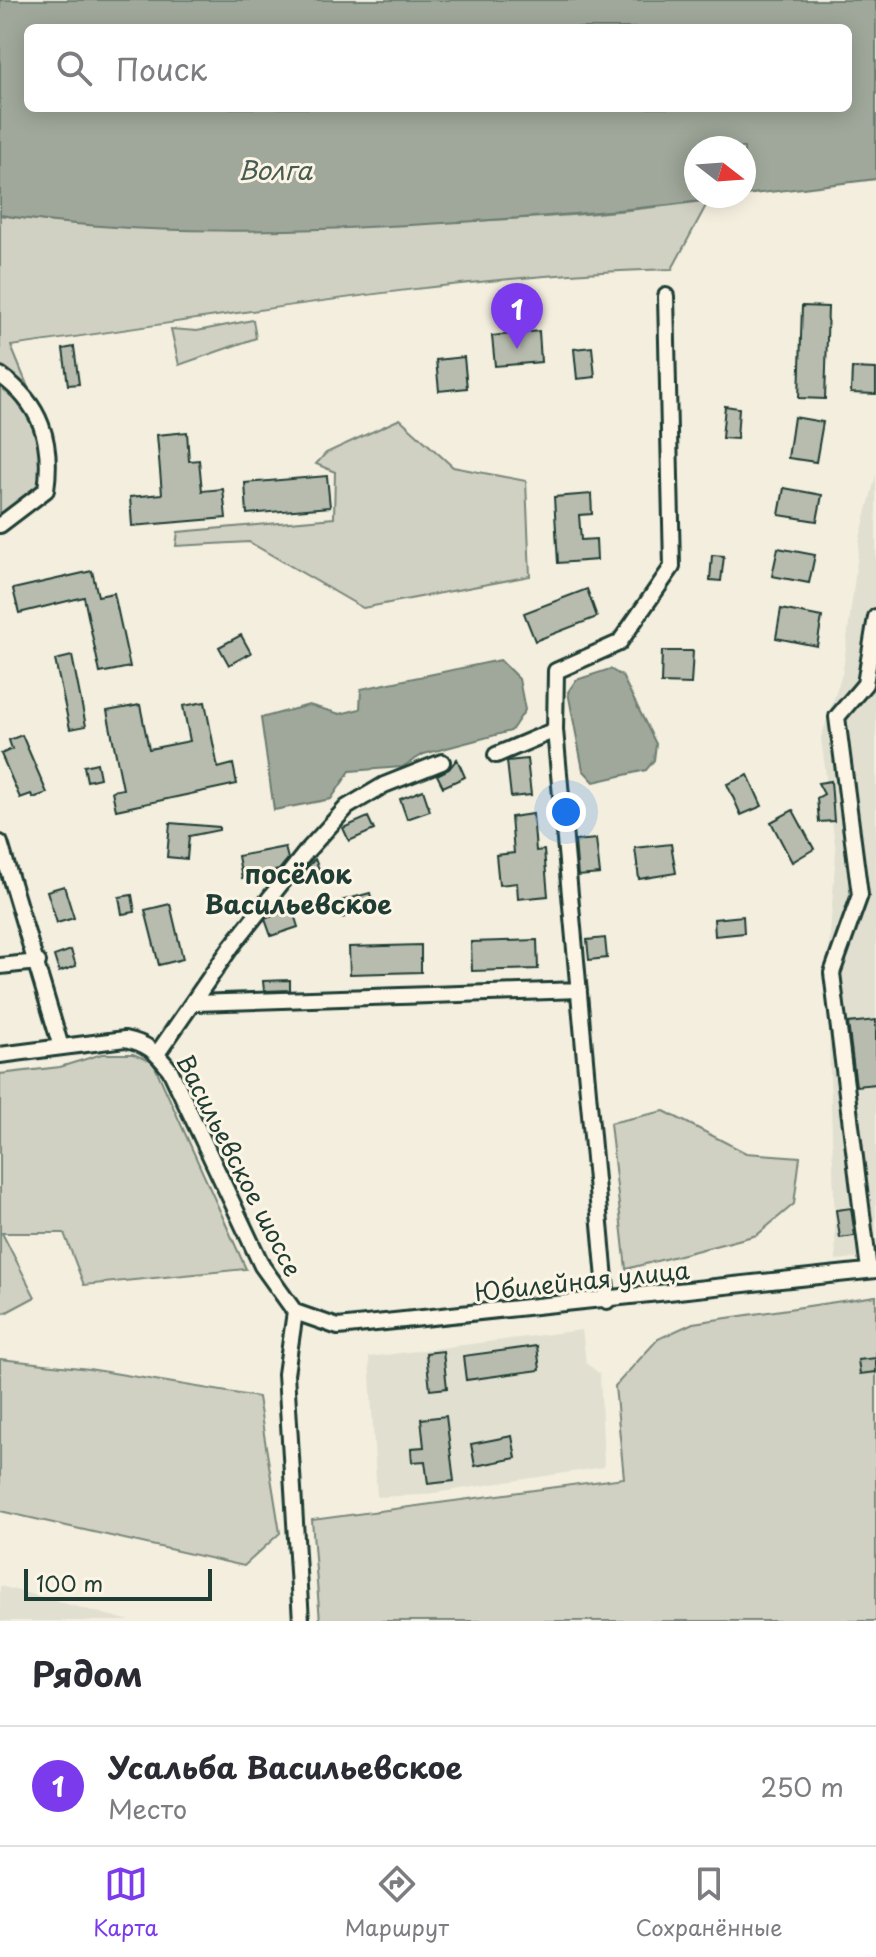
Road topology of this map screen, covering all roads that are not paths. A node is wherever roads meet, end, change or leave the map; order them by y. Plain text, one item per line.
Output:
1 (666, 296) dead end
2 (0, 375) edge
3 (0, 525) edge
4 (876, 617) edge
5 (555, 730) junction
6 (496, 755) dead end
7 (442, 762) dead end
8 (0, 843) edge
9 (38, 962) junction
10 (0, 966) edge
11 (579, 990) junction
12 (195, 1003) junction
13 (61, 1047) junction
14 (157, 1054) junction
15 (0, 1055) edge
16 (873, 1270) edge
17 (607, 1301) junction
18 (295, 1312) junction
19 (301, 1621) edge

1 - 5 street
2 - 3 street
4 - 16 street
5 - 6 street
5 - 11 street
7 - 12 street
8 - 9 street
9 - 10 street
9 - 13 street
11 - 12 street
11 - 17 street
12 - 14 street
13 - 14 street, Васильевское шоссе
13 - 15 street, Васильевское шоссе
14 - 18 street, Васильевское шоссе
16 - 17 street, Юбилейная улица
17 - 18 street, Юбилейная улица
18 - 19 street

